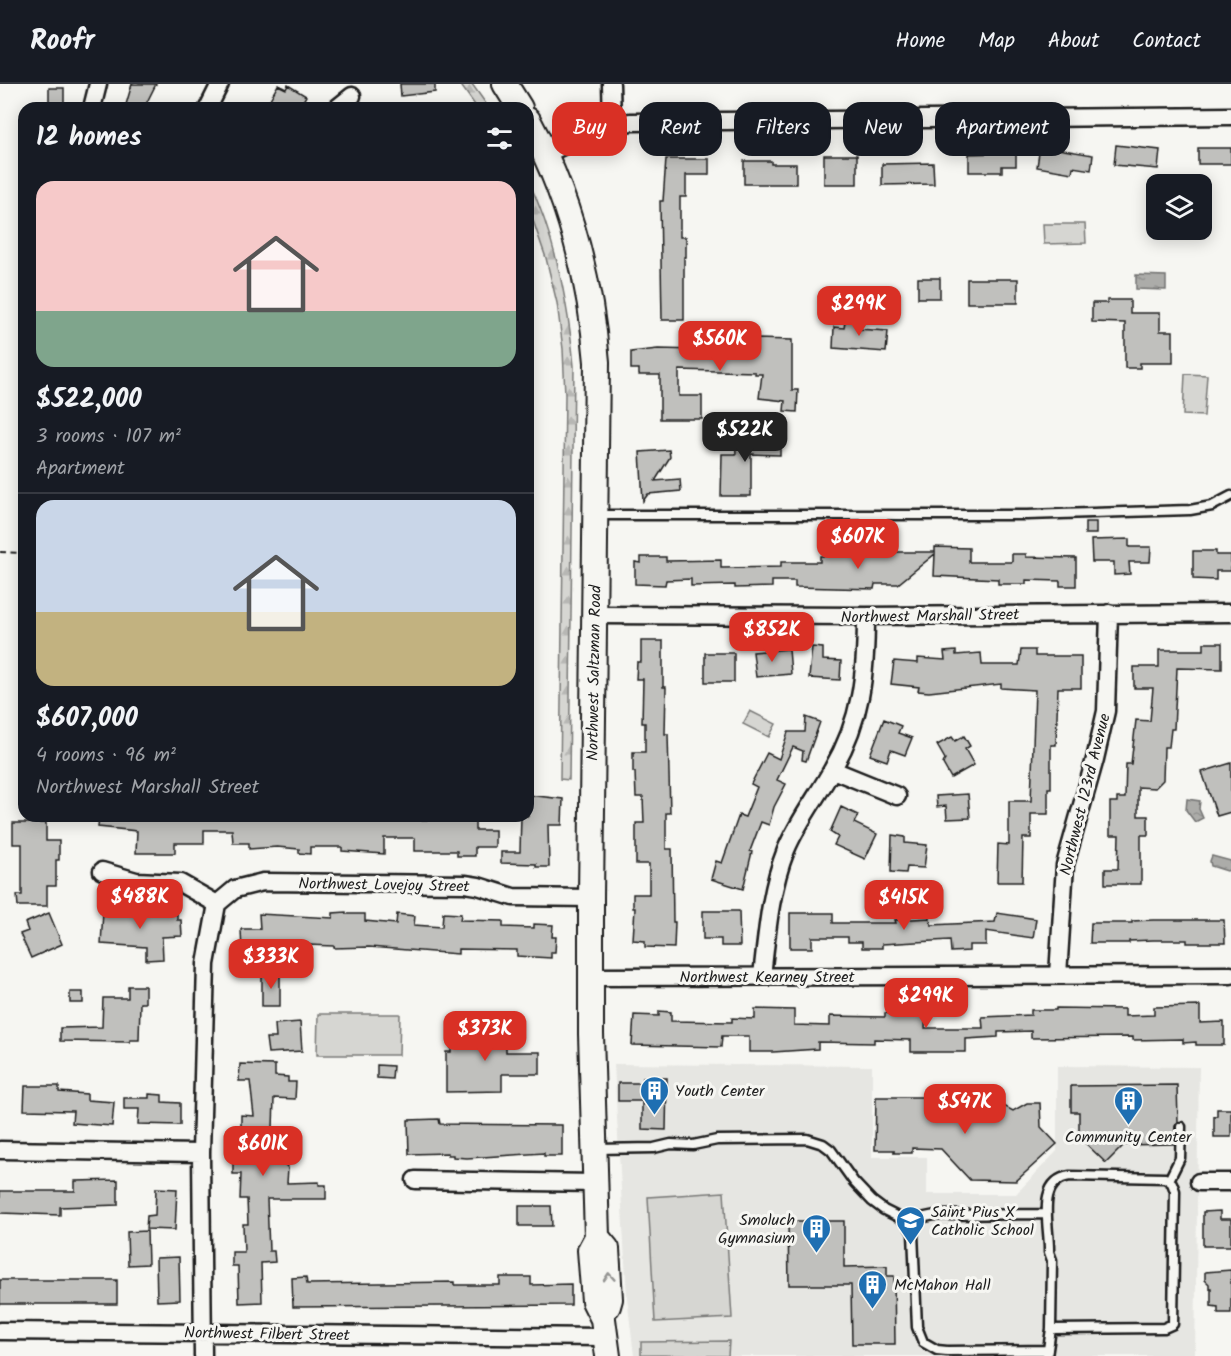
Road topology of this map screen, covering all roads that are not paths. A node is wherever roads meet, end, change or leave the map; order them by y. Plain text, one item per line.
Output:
1 (98, 84) edge
2 (220, 84) edge
3 (505, 84) edge
4 (611, 84) edge
5 (352, 96) dead end
6 (94, 102) edge
7 (211, 102) edge
8 (344, 102) edge
9 (516, 102) edge
10 (611, 102) edge
11 (1231, 116) edge
12 (627, 123) edge
13 (534, 131) edge
14 (552, 150) edge
15 (546, 153) junction
16 (1231, 496) edge
17 (595, 515) junction
18 (1109, 613) junction
19 (1231, 613) edge
20 (594, 615) junction
21 (866, 616) junction
22 (832, 770) junction
23 (897, 796) dead end
24 (102, 871) dead end
25 (591, 898) junction
26 (218, 904) junction
27 (762, 975) junction
28 (1058, 975) junction
29 (1231, 975) edge
30 (591, 977) junction
31 (1180, 1127) dead end
32 (0, 1149) edge
33 (594, 1149) junction
34 (201, 1153) junction
35 (415, 1180) dead end
36 (1169, 1180) junction
37 (1199, 1182) dead end
38 (1231, 1182) edge
39 (595, 1183) junction
40 (1047, 1214) junction
41 (906, 1221) junction
42 (1052, 1329) junction
43 (0, 1331) edge
44 (203, 1332) junction
45 (605, 1337) edge
46 (1047, 1353) edge
47 (203, 1356) edge

1 - 6 street
2 - 7 street
3 - 9 main road
4 - 10 street
5 - 8 street
11 - 12 street
13 - 15 main road, Northwest Saltzman Road
14 - 15 street
15 - 17 main road, Northwest Saltzman Road
16 - 17 lane
17 - 20 main road, Northwest Saltzman Road
18 - 19 street, Northwest Marshall Street
18 - 21 street, Northwest Marshall Street
18 - 28 street, Northwest 123rd Avenue
20 - 21 street, Northwest Marshall Street
20 - 25 main road, Northwest Saltzman Road
21 - 22 street
22 - 23 street
22 - 27 street
24 - 26 street
25 - 26 street, Northwest Lovejoy Street
25 - 30 main road, Northwest Saltzman Road
26 - 34 street
27 - 28 street, Northwest Kearney Street
27 - 30 street, Northwest Kearney Street
28 - 29 street, Northwest Kearney Street
30 - 33 main road, Northwest Saltzman Road
31 - 36 lane
32 - 34 street
33 - 39 main road, Northwest Saltzman Road
33 - 41 lane
34 - 44 street
35 - 39 street
36 - 40 lane
36 - 42 lane
37 - 38 street
39 - 45 main road, Northwest Saltzman Road
40 - 41 lane
40 - 42 lane
41 - 46 lane
42 - 46 lane
43 - 44 street, Northwest Filbert Street
44 - 45 street, Northwest Filbert Street
44 - 47 street

